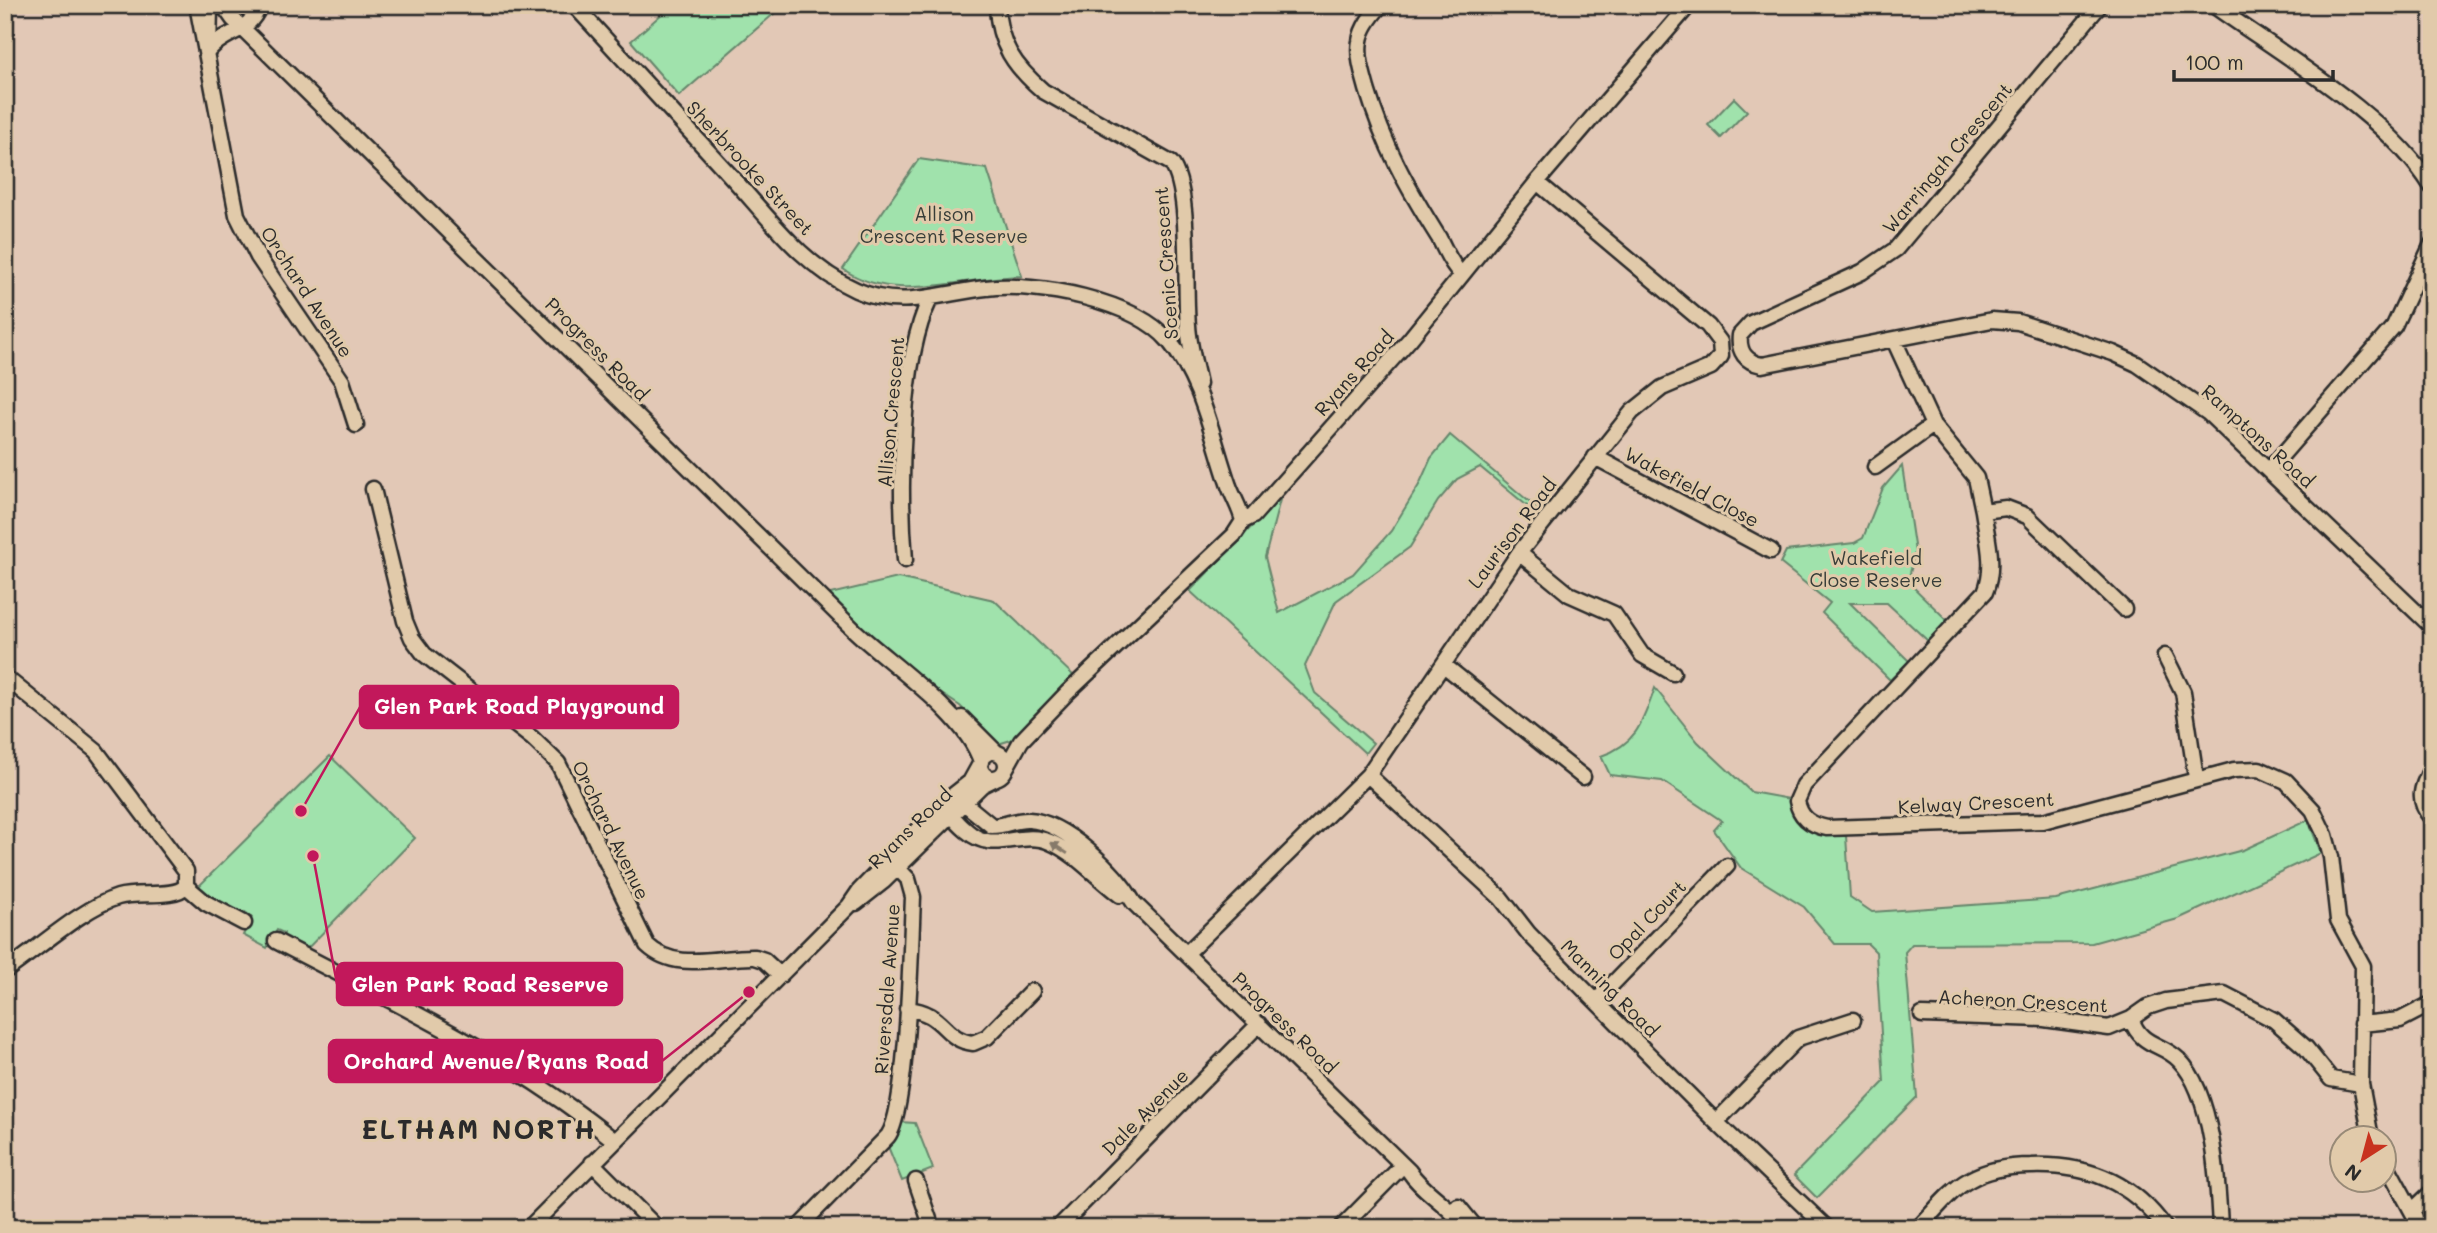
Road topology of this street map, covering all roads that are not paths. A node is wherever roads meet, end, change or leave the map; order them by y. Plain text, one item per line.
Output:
1 (260, 5) edge
2 (574, 5) edge
3 (997, 5) edge
4 (1381, 5) edge
5 (1689, 5) edge
6 (2099, 5) edge
7 (2213, 5) edge
8 (210, 6) edge
9 (239, 24) junction
10 (208, 52) junction
11 (1537, 182) junction
12 (2432, 187) edge
13 (2432, 244) edge
14 (1444, 247) junction
15 (1472, 260) junction
16 (1461, 274) junction
17 (930, 299) junction
18 (1894, 340) junction
19 (1742, 352) joint
20 (1202, 400) junction
21 (356, 425) dead end
22 (1933, 425) junction
23 (1595, 457) junction
24 (1875, 467) dead end
25 (2269, 470) junction
26 (373, 489) dead end
27 (1983, 511) junction
28 (1243, 521) junction
29 (1771, 551) dead end
30 (1519, 553) junction
31 (905, 560) dead end
32 (2124, 609) dead end
33 (2432, 627) edge
34 (2165, 656) dead end
35 (1445, 666) junction
36 (1673, 673) dead end
37 (5, 677) edge
38 (937, 702) junction
39 (1021, 741) junction
40 (996, 752) junction
41 (980, 763) junction
42 (2432, 767) edge
43 (1002, 773) junction
44 (1368, 775) junction
45 (1583, 777) dead end
46 (2196, 778) junction
47 (947, 800) junction
48 (964, 803) junction
49 (951, 816) junction
50 (2430, 823) edge
51 (894, 863) junction
52 (1727, 866) dead end
53 (186, 887) junction
54 (1134, 902) junction
55 (244, 923) dead end
56 (276, 941) dead end
57 (1187, 953) junction
58 (5, 971) edge
59 (779, 974) junction
60 (1032, 991) dead end
61 (1596, 1001) junction
62 (2431, 1004) edge
63 (907, 1009) junction
64 (1922, 1015) dead end
65 (1853, 1020) dead end
66 (2131, 1020) junction
67 (1259, 1024) junction
68 (2361, 1024) junction
69 (2361, 1084) junction
70 (1716, 1122) junction
71 (2368, 1124) edge
72 (615, 1140) junction
73 (592, 1163) junction
74 (1406, 1168) junction
75 (916, 1181) dead end
76 (2398, 1182) edge
77 (2432, 1192) edge
78 (2414, 1209) junction
79 (529, 1228) edge
80 (657, 1228) edge
81 (798, 1228) edge
82 (932, 1228) edge
83 (1058, 1228) edge
84 (1341, 1228) edge
85 (1464, 1228) edge
86 (1476, 1228) edge
87 (1827, 1228) edge
88 (1918, 1228) edge
89 (2165, 1228) edge
90 (2220, 1228) edge
91 (2421, 1228) edge

1 - 9 street
2 - 17 street, Sherbrooke Street
3 - 20 street, Scenic Crescent
4 - 14 street
5 - 11 street, Ryans Road
6 - 19 street, Warringah Crescent
7 - 12 street
8 - 9 street, Progress Road
8 - 10 street, Orchard Avenue
9 - 10 street
9 - 38 street, Progress Road
10 - 21 street, Orchard Avenue
11 - 15 street, Ryans Road
11 - 23 street, Laurison Road
13 - 25 street
14 - 15 street
14 - 16 street
15 - 16 street, Ryans Road
16 - 28 street, Ryans Road
17 - 20 street
17 - 31 street, Allison Crescent
18 - 19 street, Ramptons Road
18 - 22 street, Kelway Crescent
18 - 25 street, Ramptons Road
20 - 28 street
22 - 24 street
22 - 27 street, Kelway Crescent
23 - 29 street, Wakefield Close
23 - 30 street, Laurison Road
25 - 33 street, Ramptons Road
26 - 59 street, Orchard Avenue
27 - 32 street
27 - 46 street, Kelway Crescent
28 - 39 street, Ryans Road
30 - 35 street, Laurison Road
30 - 36 street
34 - 46 street
35 - 44 street, Laurison Road
35 - 45 street
37 - 53 street
38 - 40 street, Progress Road
38 - 41 street, Progress Road
39 - 40 street, Ryans Road
39 - 43 street, Ryans Road
40 - 41 street
40 - 43 street
41 - 43 street
41 - 47 street, Ryans Road
42 - 50 street
43 - 48 street, Ryans Road
44 - 57 street, Laurison Road
44 - 61 street, Manning Road
46 - 68 street, Kelway Crescent
47 - 48 street, Progress Road
47 - 49 street
47 - 51 street, Ryans Road
48 - 49 street, Ryans Road
48 - 54 street, Progress Road
49 - 51 street, Ryans Road
54 -> 49 street, Progress Road
51 - 59 street, Ryans Road
51 - 63 street, Riversdale Avenue
52 - 61 street, Opal Court
53 - 55 street
53 - 58 street
54 - 57 street, Progress Road
56 - 72 street
57 - 67 street, Progress Road
59 - 72 street, Ryans Road
60 - 63 street
61 - 70 street, Manning Road
62 - 68 street
63 - 81 street, Riversdale Avenue
64 - 66 street, Acheron Crescent
65 - 70 street
66 - 69 street, Acheron Crescent
66 - 90 street
67 - 74 street, Progress Road
67 - 83 street, Dale Avenue
68 - 69 street, Kelway Crescent
69 - 71 street
70 - 87 street, Manning Road
72 - 73 street, Ryans Road
73 - 79 street, Ryans Road
73 - 80 street
74 - 84 street
74 - 85 street, Progress Road
74 - 86 street, Progress Road
75 - 82 street
76 - 78 street
77 - 78 street
78 - 91 street
88 - 89 street

